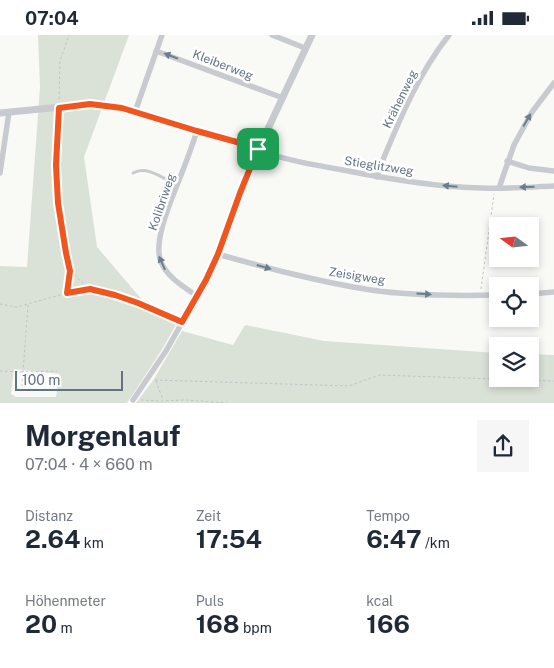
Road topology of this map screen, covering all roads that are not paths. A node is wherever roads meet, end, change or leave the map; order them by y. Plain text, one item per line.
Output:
1 (162, 35) edge
2 (272, 35) edge
3 (312, 35) edge
4 (449, 35) edge
5 (305, 48) junction
6 (156, 51) junction
7 (554, 83) edge
8 (283, 98) junction
9 (8, 112) junction
10 (135, 112) junction
11 (0, 113) edge
12 (197, 131) junction
13 (258, 149) junction
14 (1, 159) edge
15 (507, 161) junction
16 (554, 171) edge
17 (0, 173) edge
18 (133, 173) dead end
19 (378, 177) junction
20 (177, 185) junction
21 (554, 186) edge
22 (497, 188) junction
23 (218, 254) junction
24 (554, 292) edge
25 (539, 293) edge
26 (489, 295) edge
27 (196, 296) junction
28 (133, 400) road end

1 - 6 street
2 - 5 street
3 - 5 street
4 - 19 street, Krähenweg
5 - 8 street
8 -> 6 street, Kleiberweg
6 - 10 street
15 -> 7 street
8 - 13 street
9 - 10 street
9 - 11 street
9 - 14 street
10 - 12 street
12 - 13 street
12 - 20 street, Kolibriweg
13 - 19 street, Stieglitzweg
13 - 23 street
14 - 17 street
15 - 16 street
15 - 22 street
18 - 20 lane
22 -> 19 street, Stieglitzweg
27 -> 20 street, Kolibriweg
21 -> 22 street, Stieglitzweg
23 -> 26 street, Zeisigweg
23 - 27 street
24 - 25 street
27 - 28 street

